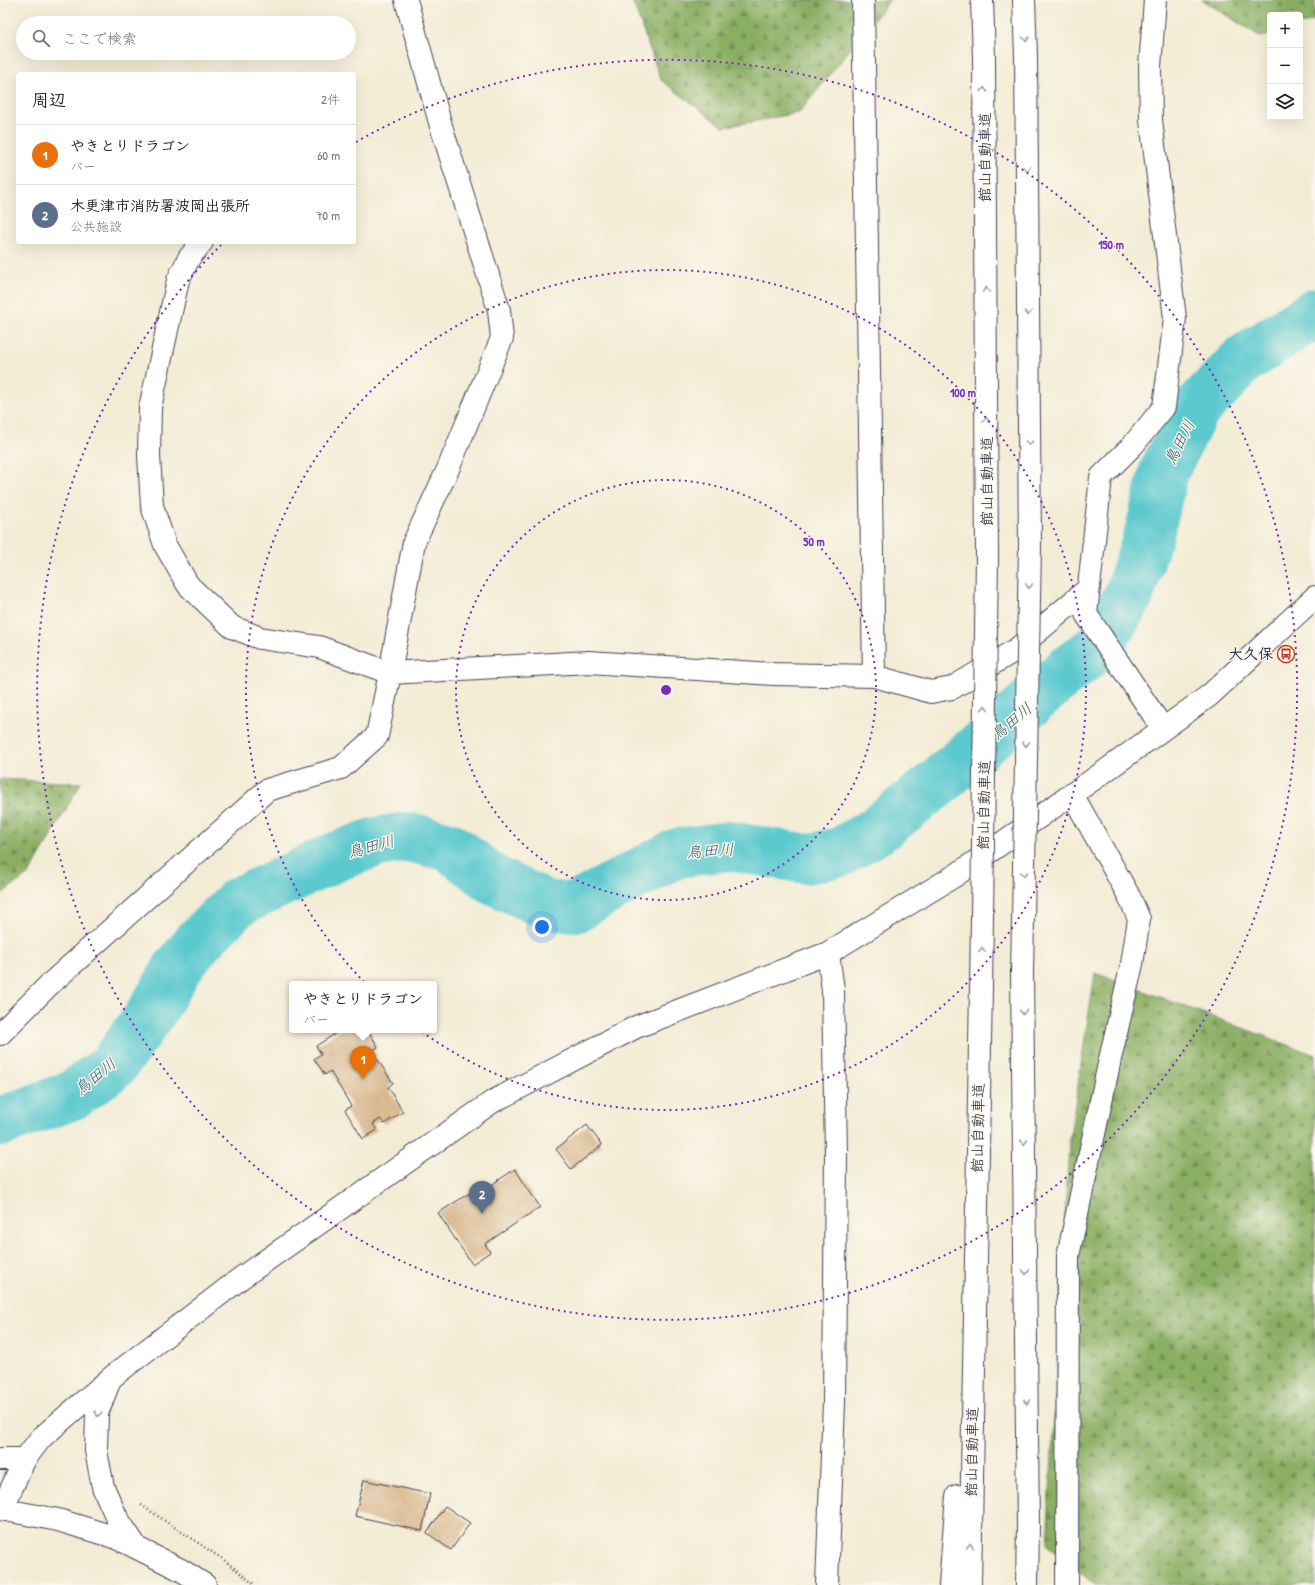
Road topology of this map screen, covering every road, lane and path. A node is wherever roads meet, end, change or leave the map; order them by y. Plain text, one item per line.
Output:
1 (406, 0) edge
2 (982, 0) edge
3 (1024, 0) edge
4 (1155, 0) edge
5 (863, 2) dead end
6 (200, 244) edge
7 (1088, 589) junction
8 (1315, 597) edge
9 (390, 673) junction
10 (874, 676) junction
11 (1163, 729) junction
12 (1072, 794) junction
13 (828, 953) junction
14 (0, 1034) edge
15 (979, 1053) junction
16 (112, 1377) junction
17 (0, 1459) edge
18 (25, 1459) junction
19 (134, 1501) dead end
20 (1, 1509) edge
21 (137, 1548) junction
22 (205, 1585) edge
23 (254, 1585) edge
24 (828, 1585) edge
25 (950, 1585) edge
26 (970, 1585) edge
27 (1026, 1585) edge
28 (1067, 1585) edge

1 - 9 main road
15 -> 2 main road, 館山自動車道, bridge
3 -> 27 main road, bridge
4 - 7 main road
5 - 10 main road
6 - 9 main road
7 - 10 main road
7 - 11 main road
8 - 11 main road
9 - 10 main road
9 - 14 main road
11 - 12 main road
12 - 13 main road
12 - 28 main road
13 - 16 main road
13 - 24 main road
15 - 25 main road
26 -> 15 main road, 館山自動車道
16 - 18 main road
16 -> 21 main road
17 - 18 main road
18 - 20 main road
19 - 23 path
20 - 21 main road
21 - 22 main road

